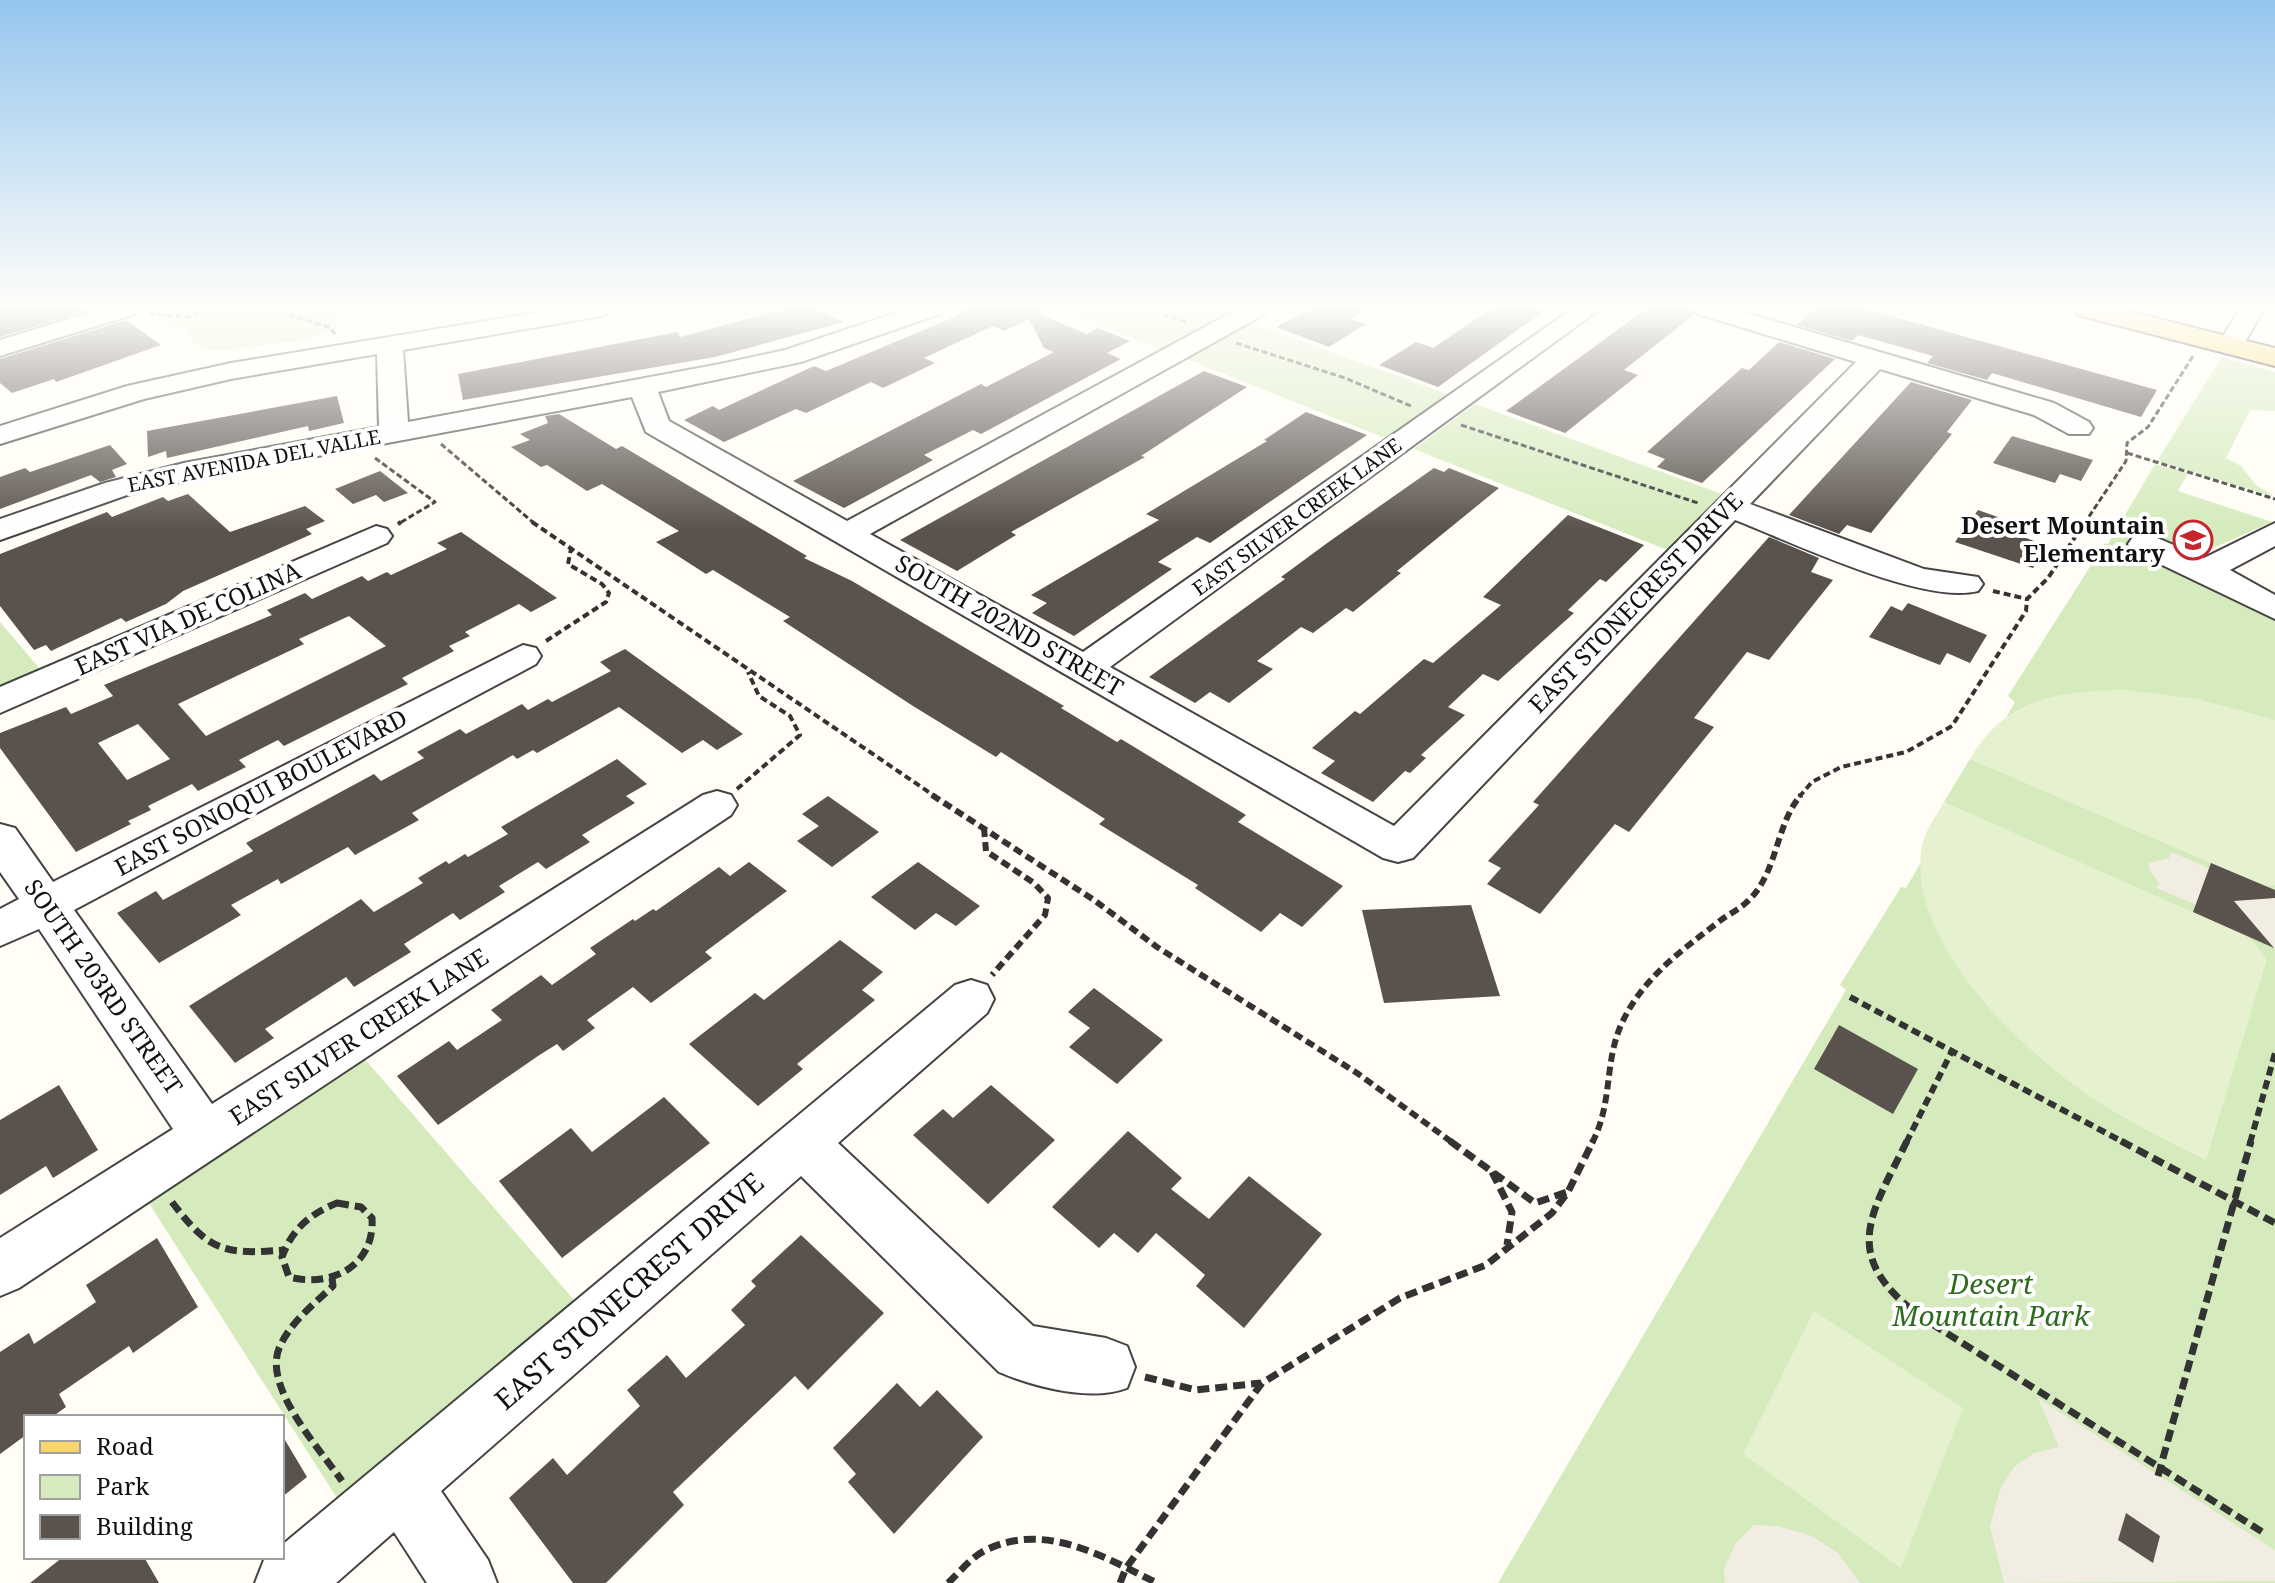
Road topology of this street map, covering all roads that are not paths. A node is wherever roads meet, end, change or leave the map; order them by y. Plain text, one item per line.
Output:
1 (184, 383) edge
2 (392, 383) edge
3 (663, 383) edge
4 (1121, 383) edge
5 (1485, 383) edge
6 (1851, 383) edge
7 (1955, 383) edge
8 (643, 387) junction
9 (2079, 428) dead end
10 (394, 433) junction
11 (0, 435) edge
12 (1729, 507) junction
13 (0, 530) edge
14 (2275, 533) edge
15 (846, 534) junction
16 (376, 536) road end
17 (2144, 544) dead end
18 (2205, 570) junction
19 (1966, 584) dead end
20 (2275, 609) edge
21 (523, 656) road end
22 (1084, 669) junction
23 (0, 701) edge
24 (717, 805) road end
25 (0, 839) edge
26 (1398, 847) joint
27 (46, 905) junction
28 (0, 929) edge
29 (971, 999) road end
30 (206, 1136) junction
31 (802, 1143) junction
32 (0, 1269) edge
33 (1106, 1367) road end
34 (375, 1490) junction
35 (287, 1583) edge
36 (465, 1583) edge

1 - 11 street
2 - 10 street
3 - 8 street, EAST AVENIDA DEL VALLE
4 - 15 street
5 - 22 street, EAST SILVER CREEK LANE
6 - 12 street, EAST STONECREST DRIVE
7 - 9 street
8 - 10 street, EAST AVENIDA DEL VALLE
8 - 15 street, SOUTH 202ND STREET
10 - 13 street, EAST AVENIDA DEL VALLE
12 - 19 street
12 - 26 street, EAST STONECREST DRIVE
14 - 18 street
15 - 22 street, SOUTH 202ND STREET
16 - 23 street, EAST VIA DE COLINA
17 - 18 street
18 - 20 street
21 - 27 street, EAST SONOQUI BOULEVARD
22 - 26 street, SOUTH 202ND STREET
24 - 30 street, EAST SILVER CREEK LANE
25 - 27 street, SOUTH 203RD STREET
27 - 28 street, EAST SONOQUI BOULEVARD
27 - 30 street, SOUTH 203RD STREET
29 - 31 street, EAST STONECREST DRIVE
30 - 32 street, EAST SILVER CREEK LANE
31 - 33 street
31 - 34 street, EAST STONECREST DRIVE
34 - 35 street, EAST STONECREST DRIVE
34 - 36 street

